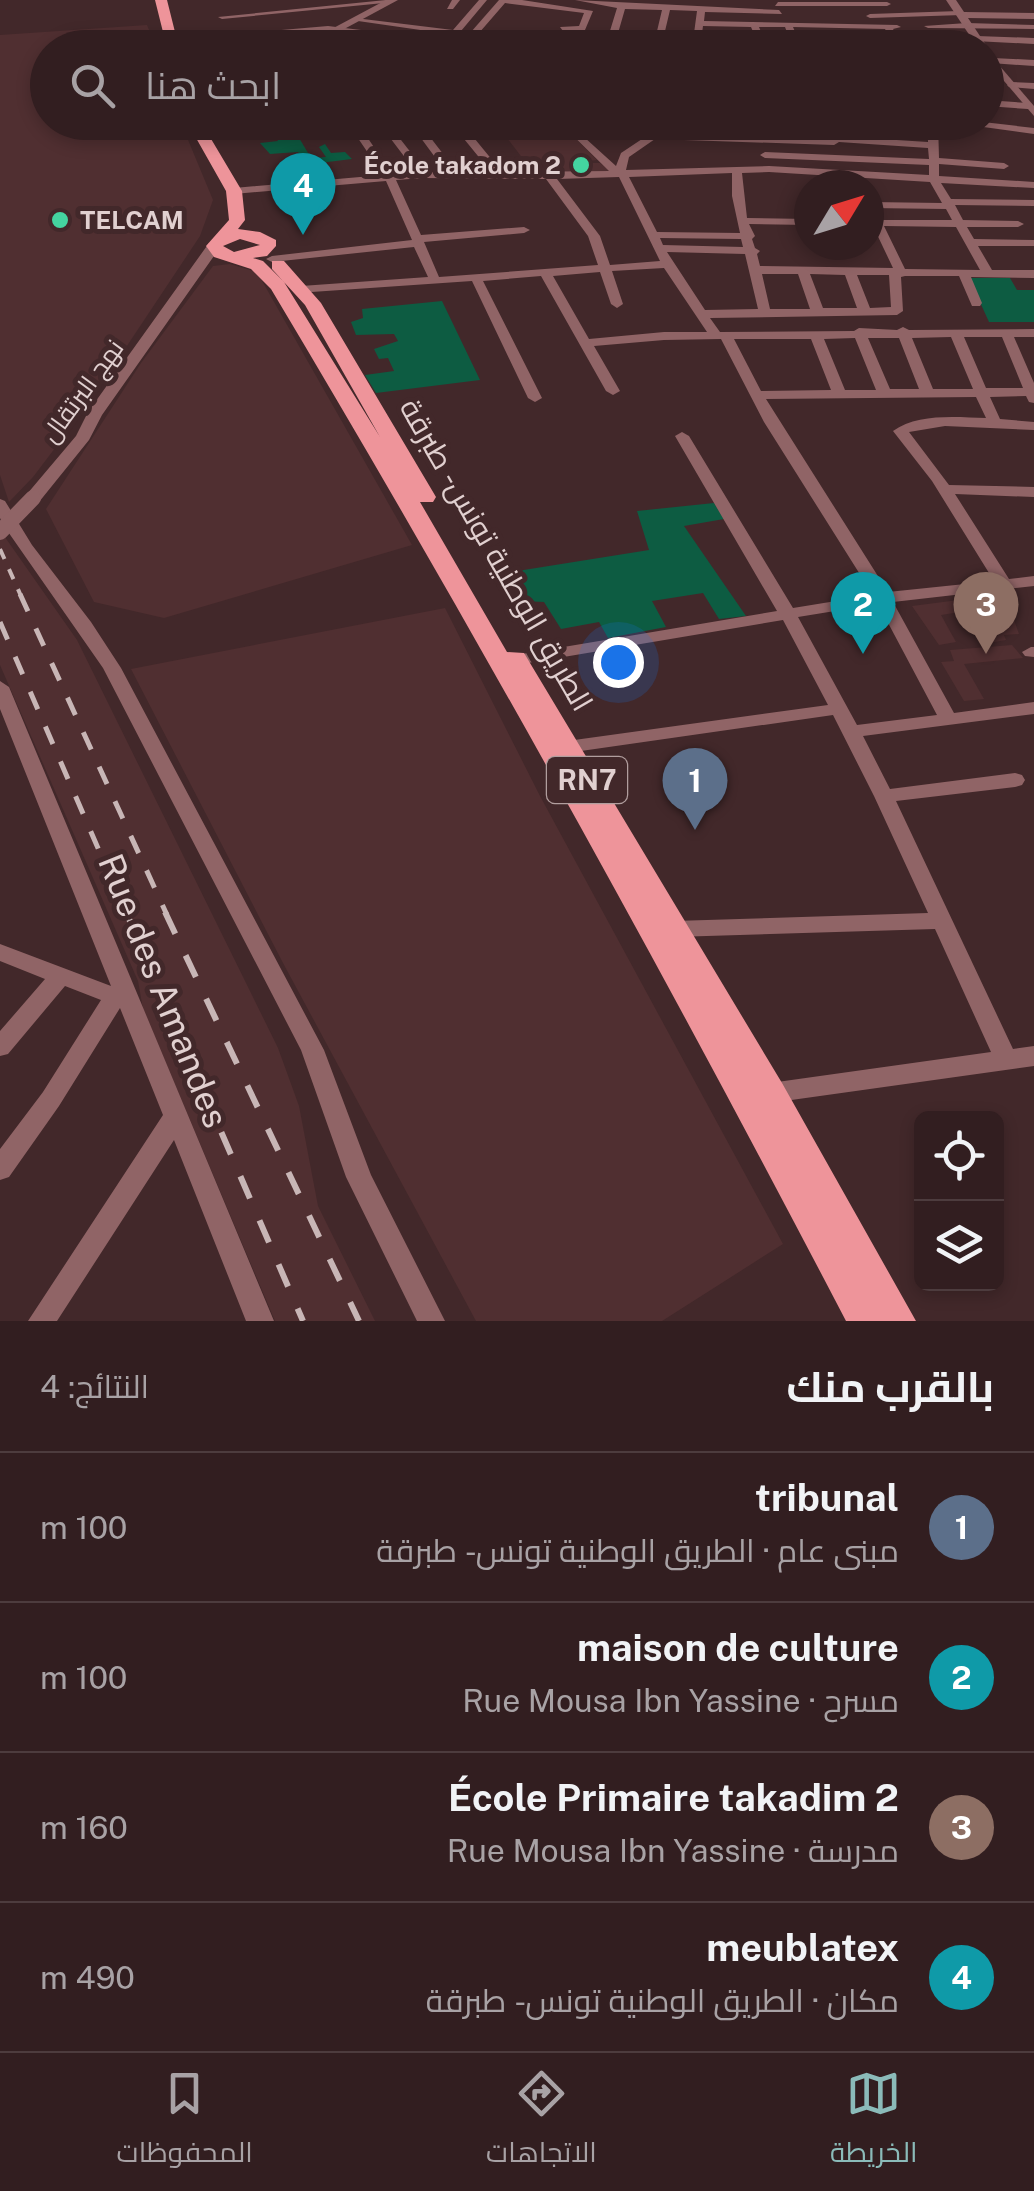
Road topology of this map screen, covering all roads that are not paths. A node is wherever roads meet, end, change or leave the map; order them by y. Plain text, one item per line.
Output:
1 (152, 0) edge
2 (160, 0) edge
3 (268, 0) edge
4 (483, 0) edge
5 (741, 0) edge
6 (951, 0) edge
7 (392, 1) edge
8 (797, 2) edge
9 (847, 2) edge
10 (312, 3) edge
11 (532, 4) junction
12 (569, 4) edge
13 (625, 4) edge
14 (666, 9) junction
15 (701, 10) junction
16 (270, 12) junction
17 (742, 12) junction
18 (781, 14) edge
19 (916, 14) junction
20 (522, 15) dead end
21 (1034, 16) edge
22 (222, 17) dead end
23 (355, 20) junction
24 (964, 20) junction
25 (699, 23) junction
26 (741, 25) junction
27 (754, 26) junction
28 (856, 26) junction
29 (888, 27) junction
30 (1034, 27) edge
31 (546, 28) junction
32 (477, 29) junction
33 (158, 30) edge
34 (168, 30) edge
35 (337, 30) edge
36 (447, 30) edge
37 (457, 30) edge
38 (466, 30) edge
39 (482, 30) edge
40 (615, 30) edge
41 (661, 30) edge
42 (698, 30) edge
43 (756, 30) edge
44 (859, 30) edge
45 (890, 30) edge
46 (971, 30) edge
47 (1034, 44) edge
48 (1004, 50) edge
49 (1004, 52) edge
50 (1004, 56) edge
51 (1034, 62) edge
52 (1004, 76) edge
53 (1012, 86) junction
54 (1034, 86) edge
55 (1004, 106) edge
56 (1032, 111) edge
57 (1004, 128) edge
58 (1034, 131) edge
59 (206, 140) edge
60 (218, 140) edge
61 (364, 140) edge
62 (396, 140) edge
63 (427, 140) edge
64 (470, 140) edge
65 (581, 140) edge
66 (648, 140) edge
67 (761, 140) joint
68 (833, 140) edge
69 (1003, 141) dead end
70 (834, 146) junction
71 (933, 146) edge
72 (765, 154) junction
73 (1004, 166) dead end
74 (769, 169) junction
75 (735, 170) junction
76 (802, 170) edge
77 (834, 170) edge
78 (622, 173) junction
79 (453, 174) junction
80 (422, 175) junction
81 (498, 175) junction
82 (548, 176) junction
83 (389, 177) junction
84 (934, 178) junction
85 (884, 179) edge
86 (1034, 185) edge
87 (240, 190) junction
88 (1034, 203) edge
89 (948, 204) junction
90 (884, 206) edge
91 (744, 221) junction
92 (794, 222) edge
93 (884, 222) edge
94 (959, 224) junction
95 (1018, 224) dead end
96 (524, 230) dead end
97 (749, 236) junction
98 (418, 241) junction
99 (656, 241) junction
100 (970, 242) junction
101 (884, 244) edge
102 (1034, 244) edge
103 (269, 248) junction
104 (228, 249) junction
105 (754, 251) junction
106 (667, 264) junction
107 (602, 266) junction
108 (544, 270) junction
109 (758, 270) junction
110 (803, 271) junction
111 (850, 272) junction
112 (196, 273) junction
113 (898, 273) junction
114 (964, 273) junction
115 (988, 273) junction
116 (1034, 274) edge
117 (475, 276) junction
118 (435, 280) junction
119 (407, 292) dead end
120 (306, 296) junction
121 (618, 304) dead end
122 (976, 304) dead end
123 (866, 312) junction
124 (818, 313) junction
125 (705, 314) junction
126 (765, 314) junction
127 (904, 331) junction
128 (860, 332) junction
129 (955, 332) junction
130 (1006, 332) junction
131 (1034, 332) edge
132 (815, 333) junction
133 (721, 335) junction
134 (585, 342) junction
135 (613, 391) dead end
136 (927, 391) junction
137 (978, 391) junction
138 (839, 392) junction
139 (884, 392) junction
140 (1033, 394) edge
141 (757, 395) junction
142 (535, 398) dead end
143 (995, 424) junction
144 (1034, 426) edge
145 (682, 436) dead end
146 (946, 489) junction
147 (1034, 492) edge
148 (0, 504) edge
149 (0, 532) edge
150 (1034, 581) edge
151 (1003, 582) junction
152 (883, 598) junction
153 (789, 614) junction
154 (516, 660) junction
155 (0, 687) edge
156 (1034, 708) edge
157 (838, 709) junction
158 (948, 719) junction
159 (850, 732) junction
160 (567, 746) junction
161 (1015, 780) dead end
162 (884, 796) junction
163 (941, 921) junction
164 (674, 929) junction
165 (0, 952) edge
166 (60, 978) junction
167 (122, 999) junction
168 (0, 1047) edge
169 (1034, 1056) edge
170 (1006, 1060) junction
171 (770, 1093) junction
172 (176, 1116) junction
173 (0, 1169) edge
174 (42, 1321) edge
175 (260, 1321) edge
176 (431, 1321) edge
177 (866, 1321) edge
178 (897, 1321) edge

1 - 33 main road
2 - 34 main road
3 - 16 street
4 - 37 street
5 - 17 street
6 - 24 street
7 - 10 street
7 - 23 street
8 - 9 street
8 - 18 street
9 - 19 street
10 - 16 street
11 - 12 street
11 - 20 street
11 - 32 street
12 - 13 street
12 - 31 street
12 - 31 street
13 - 14 street
13 - 40 street
14 - 15 street
14 - 41 street
15 - 17 street
15 - 25 street
16 - 22 street
17 - 18 street
17 - 26 street
18 - 19 street
18 - 27 street
18 - 28 street
19 - 24 street
21 - 24 street
23 - 35 street
23 - 36 street
24 - 29 street
24 - 30 street
24 - 46 street
25 - 26 street
25 - 42 street
26 - 27 street
27 - 43 street
28 - 29 street
28 - 44 street
29 - 45 street
31 - 32 street
32 - 38 street
32 - 39 street
47 - 48 street
47 - 49 street
50 - 51 street
52 - 53 street
53 - 54 street
53 - 56 street
55 - 56 street
57 - 58 street
59 - 87 main road, الطريق الوطنية تونس - طبرقة / RN7
60 - 87 main road, الطريق الوطنية تونس - طبرقة / RN7
61 - 83 street
62 - 80 street
63 - 79 street
64 - 81 street
65 - 78 street
66 - 78 street
67 - 70 street
67 - 72 street
68 - 70 street
69 - 71 street
70 - 71 street
70 - 71 street
70 - 72 street
70 - 77 street
71 - 73 street
71 - 84 street
72 - 74 street
74 - 75 street
74 - 76 street
75 - 78 street
75 - 91 street
78 - 82 street
78 - 99 street
79 - 80 street
79 - 81 street
80 - 83 street
81 - 82 street
82 - 107 street
83 - 87 street
83 - 98 street
84 - 85 street
84 - 86 street
84 - 89 street
87 - 103 main road, الطريق الوطنية تونس - طبرقة / RN7
87 - 104 main road
88 - 89 street
89 - 90 street
89 - 94 street
91 - 92 street
91 - 97 street
93 - 94 street
94 - 95 street
94 - 100 street
96 - 98 street
97 - 99 street
97 - 105 street
98 - 103 street
98 - 118 street
99 - 105 street
99 - 106 street
100 - 102 street
100 - 115 street
101 - 113 street
103 - 104 main road
103 - 120 main road, الطريق الوطنية تونس - طبرقة / RN7
104 - 112 street
104 - 112 street, نهج البرتقال
104 - 177 main road, الطريق الوطنية تونس - طبرقة / RN7
105 - 109 street
106 - 107 street
106 - 125 street
107 - 108 street
107 - 121 street
108 - 117 street
108 - 134 street
109 - 110 street
109 - 126 street
110 - 111 street
110 - 124 street
111 - 113 street
111 - 123 street
112 - 149 street, نهج البرتقال, bridge
113 - 114 street
113 - 123 street
114 - 115 street
114 - 122 street
115 - 116 street
117 - 118 street
117 - 142 street
118 - 120 street
119 - 120 street
120 - 154 main road, الطريق الوطنية تونس - طبرقة / RN7
123 - 124 street
124 - 126 street
125 - 126 street
125 - 133 street
127 - 128 street
127 - 129 street
127 - 136 street
128 - 132 street
128 - 139 street
129 - 130 street
129 - 137 street
130 - 131 street
130 - 140 street
132 - 133 street
132 - 138 street
133 - 134 street
133 - 141 street
134 - 135 street
136 - 137 street
136 - 139 street
137 - 140 street
137 - 143 street
138 - 139 street
138 - 141 street
141 - 152 street
143 - 144 street
143 - 146 street
145 - 153 street
146 - 147 street
146 - 151 street
148 - 176 street
150 - 151 street
151 - 152 street
152 - 153 street
152 - 158 street
153 - 154 street
153 - 157 street
154 - 160 main road, الطريق الوطنية تونس - طبرقة / RN7
155 - 167 street, Rue des Amandes
156 - 158 street
157 - 159 street
157 - 160 street
158 - 159 street
159 - 162 street
160 - 164 main road, الطريق الوطنية تونس - طبرقة / RN7
161 - 162 street
162 - 163 street
163 - 164 street
163 - 170 street
164 - 171 main road, الطريق الوطنية تونس - طبرقة / RN7
165 - 166 street
166 - 167 street
166 - 168 street
167 - 172 street, Rue des Amandes
167 - 173 street
169 - 170 street
170 - 171 street
171 - 178 main road, الطريق الوطنية تونس - طبرقة / RN7
172 - 174 street
172 - 175 street, Rue des Amandes

